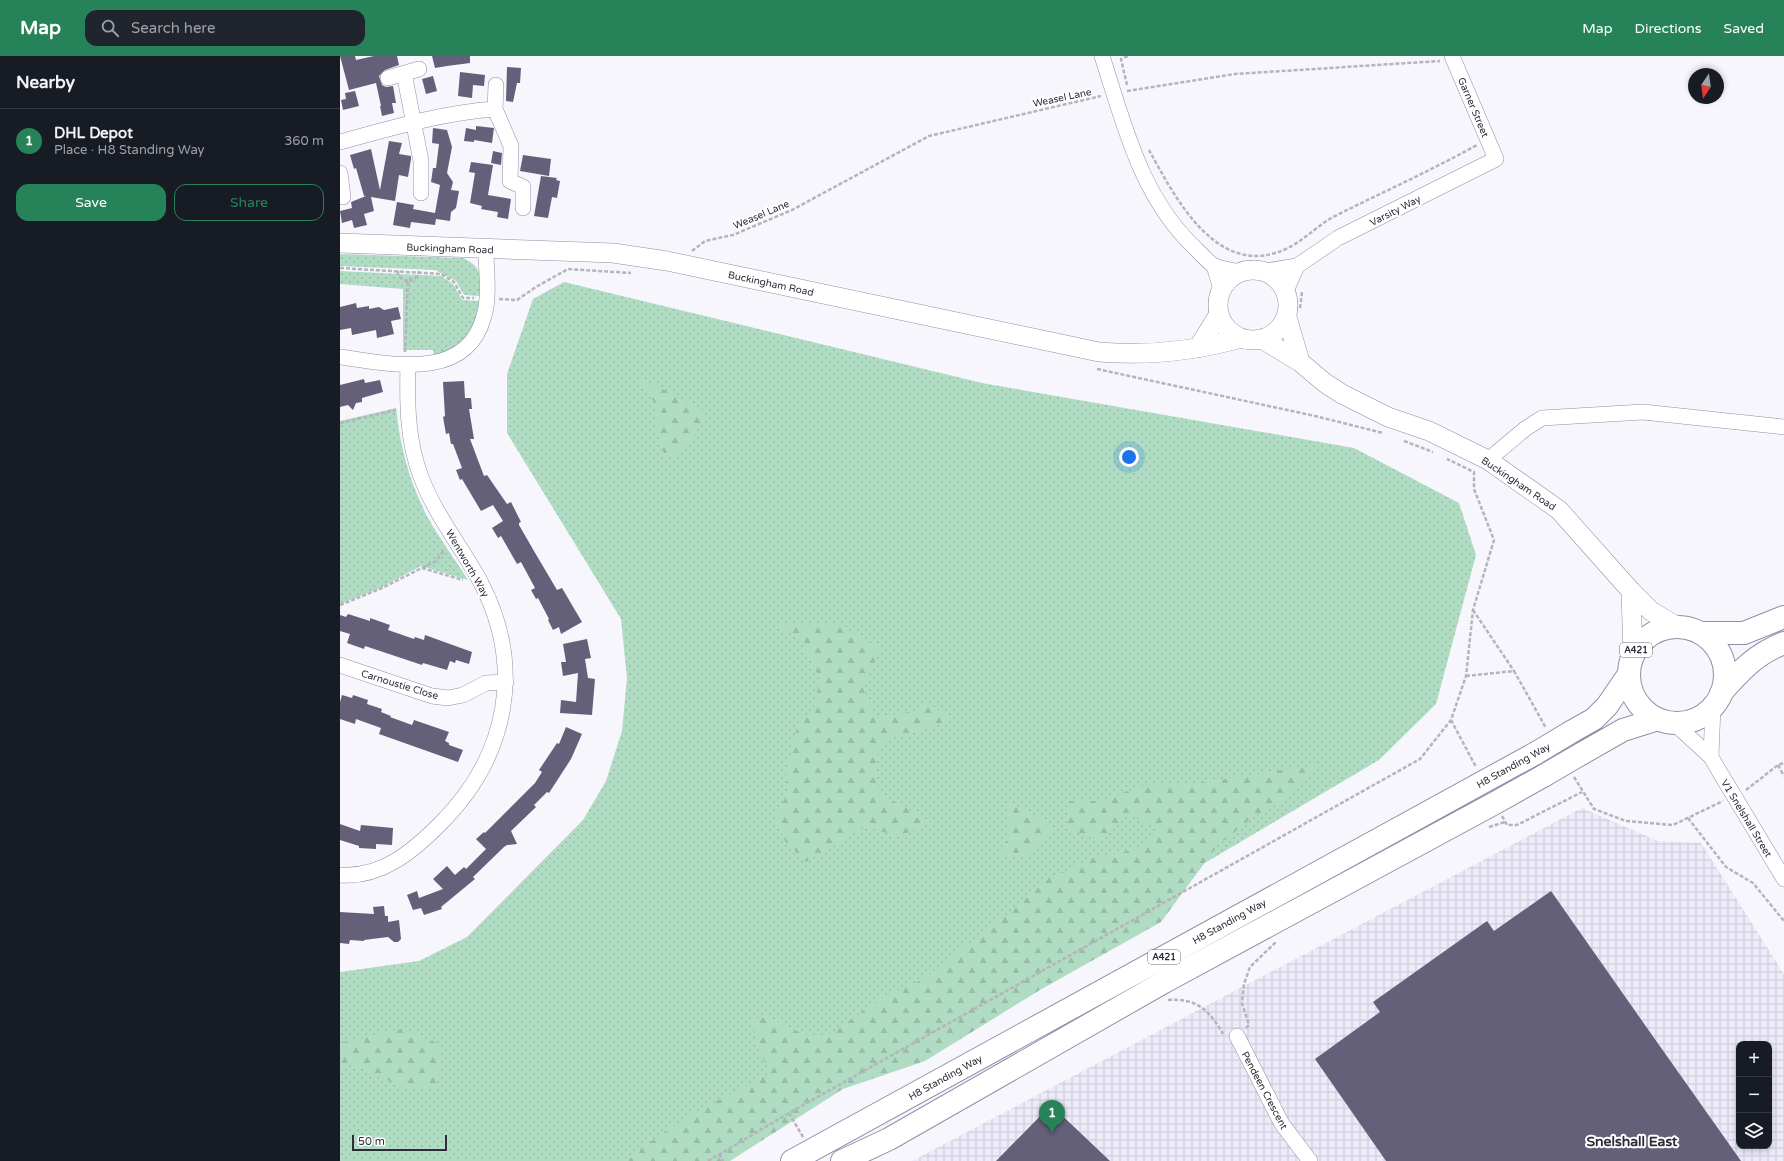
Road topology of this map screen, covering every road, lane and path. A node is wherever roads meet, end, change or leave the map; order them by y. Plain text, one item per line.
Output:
1 (1102, 56) edge
2 (1128, 56) edge
3 (1453, 58) edge
4 (420, 69) dead end
5 (404, 74) junction
6 (388, 78) dead end
7 (496, 85) dead end
8 (1121, 92) junction
9 (1130, 96) dead end
10 (495, 109) junction
11 (414, 122) junction
12 (1488, 140) junction
13 (340, 142) edge
14 (1147, 146) dead end
15 (1496, 159) joint
16 (340, 173) edge
17 (421, 193) dead end
18 (343, 197) dead end
19 (523, 208) dead end
20 (1296, 242) junction
21 (340, 243) edge
22 (486, 250) junction
23 (688, 255) dead end
24 (1303, 262) junction
25 (1214, 266) junction
26 (398, 271) dead end
27 (419, 271) dead end
28 (1265, 271) junction
29 (1240, 272) junction
30 (408, 281) junction
31 (1221, 289) junction
32 (1295, 289) junction
33 (1219, 314) junction
34 (1294, 314) junction
35 (1241, 338) junction
36 (1262, 339) junction
37 (1198, 348) junction
38 (340, 357) edge
39 (406, 358) junction
40 (1300, 362) junction
41 (1091, 367) dead end
42 (397, 410) dead end
43 (340, 423) edge
44 (1784, 427) edge
45 (1387, 434) dead end
46 (1401, 439) dead end
47 (1440, 455) dead end
48 (1446, 459) dead end
49 (1488, 460) junction
50 (447, 545) dead end
51 (422, 568) junction
52 (470, 582) dead end
53 (1631, 591) junction
54 (340, 605) edge
55 (1473, 610) junction
56 (1784, 617) edge
57 (1678, 627) junction
58 (1700, 633) junction
59 (1784, 643) edge
60 (340, 665) edge
61 (1631, 665) junction
62 (1514, 671) dead end
63 (506, 682) junction
64 (1717, 699) junction
65 (1451, 720) junction
66 (1666, 721) junction
67 (1711, 756) junction
68 (1784, 763) edge
69 (1778, 765) junction
70 (1784, 776) edge
71 (1483, 782) junction
72 (1747, 790) dead end
73 (1582, 792) dead end
74 (1500, 813) junction
75 (1688, 818) dead end
76 (1483, 829) dead end
77 (340, 875) edge
78 (1784, 879) edge
79 (1784, 922) edge
80 (1281, 938) dead end
81 (1162, 1000) dead end
82 (1231, 1037) junction
83 (789, 1113) junction
84 (804, 1139) dead end
85 (719, 1154) junction
86 (708, 1161) edge
87 (722, 1161) edge
88 (792, 1161) edge
89 (842, 1161) edge
90 (1310, 1161) edge

1 - 8 street
2 - 8 path
3 - 8 path, Weasel Lane
3 - 12 street, Garner Street
4 - 5 street
5 - 6 street
5 - 11 street
7 - 10 street
8 - 9 path
8 - 23 path, Weasel Lane
8 - 25 street
10 - 11 street
10 - 19 street
11 - 13 street
11 - 17 street
12 - 15 street, Garner Street
12 - 20 path
14 - 20 path
15 - 24 street, Varsity Way
16 - 18 street
20 - 24 path
21 - 22 main road, Buckingham Road
22 - 37 main road, Buckingham Road
22 - 39 street
24 - 28 street
24 - 32 street
25 - 29 street
25 - 31 street
26 - 30 path
27 - 30 path
28 - 29 main road
28 - 32 main road
29 - 31 main road
30 - 39 path
31 - 33 main road
32 - 34 main road
32 - 34 path
33 - 35 main road
33 - 37 main road
34 - 36 main road
34 - 40 main road
35 - 36 main road
35 - 37 main road, Buckingham Road
36 - 40 main road, Buckingham Road
38 - 39 street
39 - 63 street, Wentworth Way
40 - 49 main road, Buckingham Road
41 - 45 path
42 - 43 path
44 - 49 street
46 - 47 path
48 - 55 path
49 - 53 main road, Buckingham Road
50 - 51 path
51 - 52 path
51 - 54 path
53 - 57 main road, Buckingham Road
53 - 61 main road
55 - 62 path
55 - 65 path
56 - 58 highway, A421
57 - 58 highway, A421
57 - 61 highway, A421
58 - 64 highway, A421
59 - 64 highway, A421
60 - 63 street, Carnoustie Close
61 - 66 highway
61 - 71 highway, H8 Standing Way / A421, bridge
63 - 77 street, Wentworth Way
64 - 66 highway, A421
64 - 67 street
65 - 71 path
65 - 83 path
66 - 67 street, V1 Snelshall Street
66 - 74 highway, A421, bridge
67 - 78 street, V1 Snelshall Street, bridge
68 - 69 path
69 - 70 path
69 - 72 path
71 - 88 highway, H8 Standing Way / A421
73 - 74 path
74 - 76 path
74 - 89 highway, A421
75 - 79 path
80 - 82 path
81 - 82 path
82 - 90 street, Pendeen Crescent
83 - 84 path
83 - 85 path
85 - 86 path
85 - 87 path

